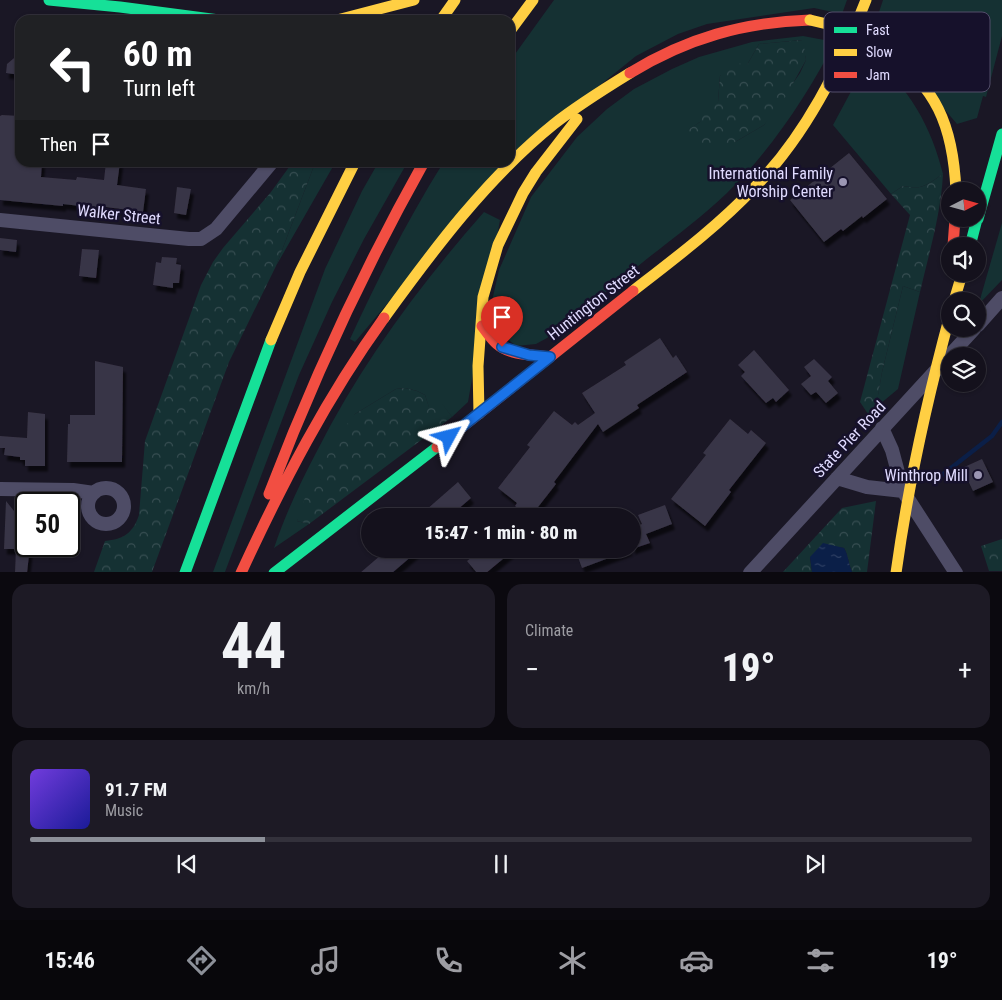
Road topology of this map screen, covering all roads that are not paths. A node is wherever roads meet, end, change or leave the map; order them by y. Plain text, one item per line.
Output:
1 (49, 0) edge
2 (414, 0) edge
3 (455, 0) edge
4 (533, 0) edge
5 (866, 0) edge
6 (76, 1) edge
7 (861, 12) edge
8 (181, 15) edge
9 (360, 15) edge
10 (445, 15) edge
11 (824, 23) edge
12 (515, 24) edge
13 (604, 89) junction
14 (825, 92) edge
15 (929, 92) edge
16 (1002, 134) edge
17 (515, 161) edge
18 (268, 167) edge
19 (353, 167) edge
20 (421, 167) edge
21 (509, 167) edge
22 (955, 182) edge
23 (986, 191) edge
24 (0, 220) edge
25 (1002, 298) edge
26 (986, 316) edge
27 (482, 326) junction
28 (942, 337) edge
29 (944, 337) edge
30 (967, 337) edge
31 (550, 357) junction
32 (929, 395) junction
33 (479, 414) junction
34 (882, 428) junction
35 (837, 478) junction
36 (0, 489) edge
37 (903, 491) junction
38 (94, 493) dead end
39 (185, 572) edge
40 (240, 572) edge
41 (274, 572) edge
42 (750, 572) edge
43 (896, 572) edge
44 (956, 572) edge

1 - 6 main road
2 - 9 main road
3 - 10 main road
4 - 12 main road
5 - 7 main road, Huntington Street
6 - 8 main road
11 - 13 main road, bridge
13 - 17 main road
13 - 27 main road
14 - 31 main road, Huntington Street
15 - 22 main road, bridge
16 - 23 main road
18 - 24 street, Walker Street
19 - 39 main road
20 - 40 main road
21 - 40 main road
25 - 26 street
27 - 31 main road
27 - 33 main road
28 - 32 main road, bridge
29 - 32 main road, bridge
30 - 34 street, State Pier Road
31 - 33 main road, Huntington Street
32 - 43 main road, bridge
33 - 41 main road, Huntington Street
34 - 35 street, State Pier Road
34 - 37 street
35 - 37 street
35 - 42 street, State Pier Road
36 - 38 street
37 - 44 street

